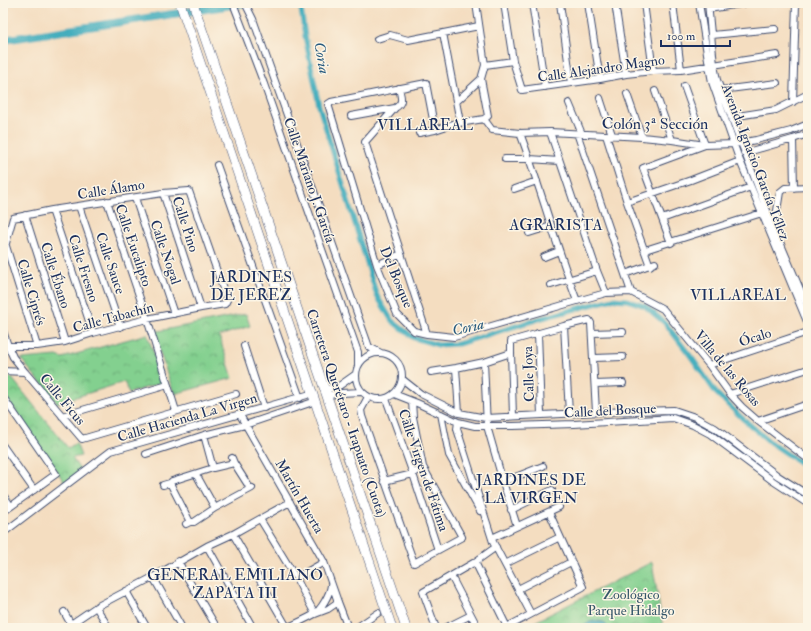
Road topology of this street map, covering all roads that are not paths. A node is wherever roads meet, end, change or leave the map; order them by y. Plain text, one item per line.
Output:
1 (233, 3) edge
2 (245, 3) edge
3 (476, 3) edge
4 (504, 3) edge
5 (532, 3) edge
6 (560, 3) edge
7 (588, 3) edge
8 (615, 3) edge
9 (644, 3) edge
10 (673, 3) edge
11 (699, 3) edge
12 (746, 3) edge
13 (796, 3) edge
14 (193, 5) edge
15 (181, 6) edge
16 (708, 6) edge
17 (479, 26) junction
18 (775, 30) dead end
19 (443, 33) junction
20 (712, 35) junction
21 (377, 40) dead end
22 (777, 55) dead end
23 (513, 61) junction
24 (485, 65) junction
25 (711, 66) junction
26 (681, 70) junction
27 (653, 71) junction
28 (626, 74) junction
29 (481, 79) junction
30 (600, 79) junction
31 (571, 83) junction
32 (777, 83) dead end
33 (684, 86) dead end
34 (545, 87) junction
35 (399, 88) junction
36 (721, 90) junction
37 (655, 91) dead end
38 (627, 94) dead end
39 (808, 94) edge
40 (600, 98) dead end
41 (456, 101) junction
42 (793, 102) junction
43 (569, 103) dead end
44 (396, 108) junction
45 (351, 116) dead end
46 (731, 117) junction
47 (486, 118) junction
48 (460, 122) junction
49 (808, 124) edge
50 (435, 130) junction
51 (550, 132) junction
52 (419, 133) dead end
53 (520, 133) junction
54 (580, 134) junction
55 (808, 134) edge
56 (609, 135) junction
57 (642, 137) junction
58 (793, 139) junction
59 (672, 140) junction
60 (734, 144) junction
61 (741, 144) junction
62 (705, 145) junction
63 (744, 153) junction
64 (505, 159) dead end
65 (530, 159) junction
66 (560, 161) junction
67 (740, 161) junction
68 (217, 166) dead end
69 (537, 181) junction
70 (751, 187) junction
71 (808, 187) edge
72 (794, 188) junction
73 (514, 189) dead end
74 (163, 192) junction
75 (652, 193) junction
76 (135, 198) junction
77 (107, 201) junction
78 (627, 202) junction
79 (79, 206) junction
80 (52, 210) junction
81 (762, 213) junction
82 (25, 215) junction
83 (662, 219) junction
84 (771, 221) junction
85 (3, 226) edge
86 (551, 226) junction
87 (10, 227) junction
88 (529, 233) dead end
89 (671, 243) junction
90 (5, 245) junction
91 (645, 250) junction
92 (559, 251) junction
93 (3, 254) edge
94 (401, 254) junction
95 (544, 257) dead end
96 (377, 265) junction
97 (597, 271) junction
98 (625, 274) junction
99 (791, 276) junction
100 (569, 279) junction
101 (551, 285) dead end
102 (632, 292) junction
103 (606, 293) junction
104 (577, 301) junction
105 (224, 304) joint
106 (201, 308) junction
107 (808, 308) edge
108 (174, 314) junction
109 (147, 319) junction
110 (807, 321) edge
111 (564, 326) junction
112 (120, 327) junction
113 (3, 331) edge
114 (624, 332) dead end
115 (808, 332) edge
116 (93, 333) junction
117 (538, 333) junction
118 (592, 333) junction
119 (427, 334) junction
120 (65, 342) junction
121 (8, 346) junction
122 (37, 346) junction
123 (244, 346) dead end
124 (381, 353) junction
125 (511, 353) junction
126 (623, 357) dead end
127 (594, 358) junction
128 (484, 362) junction
129 (709, 365) junction
130 (358, 366) junction
131 (456, 368) junction
132 (808, 369) edge
133 (3, 371) edge
134 (25, 372) junction
135 (431, 372) dead end
136 (356, 374) junction
137 (402, 378) junction
138 (623, 383) dead end
139 (595, 384) junction
140 (168, 385) junction
141 (361, 392) junction
142 (236, 394) dead end
143 (394, 394) junction
144 (730, 394) junction
145 (307, 395) dead end
146 (3, 397) edge
147 (368, 397) junction
148 (300, 398) junction
149 (386, 399) junction
150 (412, 402) junction
151 (310, 403) dead end
152 (808, 404) edge
153 (264, 408) junction
154 (176, 411) junction
155 (596, 412) junction
156 (459, 413) junction
157 (570, 413) junction
158 (441, 414) junction
159 (240, 415) junction
160 (541, 415) junction
161 (62, 416) junction
162 (513, 416) junction
163 (486, 418) junction
164 (758, 421) junction
165 (458, 422) junction
166 (245, 425) junction
167 (488, 426) junction
168 (203, 436) junction
169 (3, 446) edge
170 (146, 454) dead end
171 (808, 459) edge
172 (543, 466) dead end
173 (424, 467) junction
174 (211, 469) junction
175 (196, 474) junction
176 (413, 474) junction
177 (384, 481) junction
178 (503, 482) junction
179 (170, 483) junction
180 (163, 485) dead end
181 (34, 490) junction
182 (552, 490) dead end
183 (3, 495) edge
184 (808, 495) edge
185 (290, 502) junction
186 (808, 504) edge
187 (11, 506) junction
188 (559, 507) dead end
189 (215, 508) junction
190 (511, 510) junction
191 (3, 512) edge
192 (549, 512) junction
193 (260, 519) junction
194 (487, 523) junction
195 (517, 526) junction
196 (3, 533) edge
197 (233, 534) junction
198 (560, 537) junction
199 (492, 538) junction
200 (207, 546) junction
201 (496, 547) junction
202 (438, 550) junction
203 (178, 562) junction
204 (324, 562) junction
205 (475, 562) junction
206 (571, 562) junction
207 (505, 564) junction
208 (451, 576) junction
209 (153, 577) junction
210 (296, 578) junction
211 (331, 581) junction
212 (518, 589) junction
213 (126, 591) junction
214 (338, 602) junction
215 (96, 607) junction
216 (328, 609) junction
217 (64, 612) dead end
218 (378, 613) dead end
219 (315, 614) junction
220 (342, 614) junction
221 (531, 614) junction
222 (471, 615) junction
223 (69, 627) edge
224 (109, 628) edge
225 (147, 628) edge
226 (182, 628) edge
227 (217, 628) edge
228 (253, 628) edge
229 (287, 628) edge
230 (348, 628) edge
231 (356, 628) edge
232 (392, 628) edge
233 (406, 628) edge
234 (436, 628) edge
235 (445, 628) edge
236 (478, 628) edge
237 (506, 628) edge

1 - 130 street, Calle Mariano J. García
2 - 124 street, Calle Mariano J. García
3 - 17 street
4 - 23 street, Calle Alejandro Magno
5 - 34 street
6 - 31 street
7 - 30 street
8 - 28 street
9 - 27 street
10 - 26 street
11 - 25 street, Avenida Ignacio García Téllez
12 - 16 street
13 - 42 street
14 - 233 highway, Carretera Querétaro - Irapuato (Cuota)
15 - 232 highway, Carretera Querétaro - Irapuato (Cuota)
16 - 20 street, Avenida Ignacio García Téllez
17 - 19 street
17 - 24 street
18 - 20 street
19 - 21 street
19 - 41 street
20 - 25 street, Avenida Ignacio García Téllez
22 - 25 street, Calle Alejandro Magno
23 - 24 street
23 - 34 street, Calle Alejandro Magno
24 - 29 street
25 - 26 street, Calle Alejandro Magno
25 - 36 street, Avenida Ignacio García Téllez
25 - 60 street, Avenida Ignacio García Téllez
26 - 27 street, Calle Alejandro Magno
27 - 28 street, Calle Alejandro Magno
28 - 30 street, Calle Alejandro Magno
29 - 41 street
29 - 47 street
30 - 31 street, Calle Alejandro Magno
31 - 34 street, Calle Alejandro Magno
32 - 36 street
33 - 62 street
35 - 44 street
35 - 50 street
35 - 96 street, Del Bosque
36 - 46 street, Avenida Ignacio García Téllez
37 - 59 street
38 - 57 street
39 - 42 street
40 - 56 street
41 - 48 street
42 - 46 street
43 - 54 street
44 - 45 street
44 - 94 street
46 - 61 street, Avenida Ignacio García Téllez
47 - 48 street
47 - 53 street
48 - 50 street
49 - 61 street
50 - 52 street
51 - 53 street
51 - 54 street
51 - 66 street
53 - 65 street
54 - 56 street
54 - 98 street
55 - 58 street
56 - 57 street
56 - 78 street
57 - 59 street
58 - 63 street
58 - 72 street
59 - 62 street
60 - 61 street
60 - 62 street
60 - 67 street, Avenida Ignacio García Téllez
61 - 63 street, Avenida Ignacio García Téllez
62 - 75 street
63 - 84 street, Avenida Ignacio García Téllez
64 - 65 street
65 - 66 street
65 - 69 street
66 - 97 street
67 - 70 street, Avenida Ignacio García Téllez
67 - 75 street
68 - 148 street
69 - 73 street
69 - 86 street
70 - 81 street, Avenida Ignacio García Téllez
70 - 83 street
71 - 72 street
72 - 84 street
74 - 76 street, Calle Álamo
74 - 105 street, Calle Álamo
74 - 106 street, Calle Pino
75 - 78 street
75 - 83 street
76 - 77 street, Calle Álamo
76 - 108 street, Calle Nogal
77 - 79 street, Calle Álamo
77 - 109 street, Calle Eucalipto
78 - 91 street
79 - 80 street, Calle Álamo
79 - 112 street, Calle Sauce
80 - 82 street, Calle Álamo
80 - 116 street, Calle Fresno
81 - 89 street
81 - 99 street, Avenida Ignacio García Téllez
82 - 87 street, Calle Álamo
82 - 120 street, Calle Ébano
83 - 89 street
84 - 99 street, Avenida Ignacio García Téllez
85 - 87 street
86 - 88 street
86 - 92 street
87 - 90 street
89 - 91 street
90 - 93 street
90 - 122 street, Calle Ciprés
91 - 98 street
92 - 95 street
92 - 100 street
94 - 96 street
94 - 119 street
96 - 119 street, Del Bosque
97 - 100 street
97 - 103 street
98 - 102 street
99 - 107 street, Avenida Ignacio García Téllez
99 - 110 street, Avenida Ignacio García Téllez
100 - 101 street
100 - 104 street
102 - 103 street, Del Bosque
102 - 129 street, Villa de las Rosas
103 - 104 street, Del Bosque
104 - 119 street, Del Bosque
105 - 106 street, Calle Tabachín
106 - 108 street, Calle Tabachín
108 - 109 street, Calle Tabachín
109 - 112 street, Calle Tabachín
109 - 140 street, Calle Eucalipto
111 - 117 street
111 - 118 street
111 - 157 street
112 - 116 street, Calle Tabachín
113 - 121 street, Calle Ficus
114 - 118 street
115 - 129 street, Ócalo
116 - 120 street, Calle Tabachín
117 - 125 street
117 - 160 street, Calle Joya
118 - 127 street
120 - 122 street, Calle Tabachín
121 - 122 street, Calle Tabachín
121 - 134 street, Calle Ficus
123 - 153 street
124 - 130 street
124 - 137 street
125 - 128 street
125 - 162 street
126 - 127 street
127 - 139 street
128 - 131 street
128 - 163 street
129 - 144 street, Villa de las Rosas
130 - 136 street
131 - 135 street
131 - 156 street
132 - 144 street
133 - 134 street
134 - 161 street, Calle Ficus
136 - 141 street
136 - 141 street
137 - 143 street
137 - 156 street, Calle del Bosque
138 - 139 street
139 - 155 street
140 - 154 street, Calle Eucalipto
140 - 161 street
141 - 147 street
142 - 154 street
143 - 149 street
143 - 150 street, Calle del Bosque
144 - 164 street, Villa de las Rosas
145 - 148 street, Calle Hacienda La Virgen
146 - 181 street
147 - 149 street
147 - 177 street
148 - 153 street, Calle Hacienda La Virgen
149 - 176 street, Calle Virgen de Fátima
150 - 158 street, Calle del Bosque
150 - 173 street
151 - 166 street
152 - 164 street
153 - 159 street, Calle Hacienda La Virgen
154 - 161 street, Calle Ficus
155 - 157 street, Calle del Bosque
155 - 184 street, Calle del Bosque
156 - 163 street, Calle del Bosque
157 - 160 street, Calle del Bosque
158 - 165 street, Calle del Bosque
158 - 194 street
159 - 166 street, Martín Huerta
159 - 196 street, Calle Hacienda La Virgen
160 - 162 street, Calle del Bosque
162 - 163 street, Calle del Bosque
163 - 167 street
164 - 171 street, Villa de las Rosas
165 - 167 street, Calle del Bosque
165 - 194 street
166 - 168 street
166 - 185 street, Martín Huerta
167 - 178 street
167 - 186 street, Calle del Bosque
168 - 170 street
168 - 174 street
169 - 181 street
172 - 178 street
173 - 176 street
173 - 202 street
174 - 175 street
174 - 189 street
175 - 179 street
175 - 189 street
176 - 177 street
176 - 202 street, Calle Virgen de Fátima
177 - 202 street
178 - 190 street
179 - 180 street
179 - 189 street
181 - 187 street
182 - 190 street
183 - 187 street
185 - 193 street
185 - 204 street, Martín Huerta
187 - 191 street
188 - 192 street
190 - 195 street
192 - 195 street
192 - 198 street
193 - 197 street
193 - 210 street
194 - 199 street
195 - 199 street
197 - 200 street
197 - 229 street
198 - 206 street
198 - 207 street
199 - 201 street
200 - 203 street
200 - 228 street
201 - 205 street
201 - 207 street
203 - 209 street
203 - 227 street
204 - 210 street
204 - 211 street, Martín Huerta
205 - 208 street
205 - 237 street
206 - 212 street
206 - 221 street
207 - 212 street
208 - 222 street
208 - 234 street
209 - 213 street
209 - 226 street
210 - 219 street
211 - 214 street
211 - 219 street, Martín Huerta
212 - 221 street
213 - 215 street
213 - 225 street
214 - 216 street
214 - 220 street
215 - 223 street
215 - 224 street
216 - 219 street
216 - 220 street
217 - 223 street
218 - 231 street
219 - 229 street
220 - 230 street
221 - 237 street
222 - 235 street
222 - 236 street

